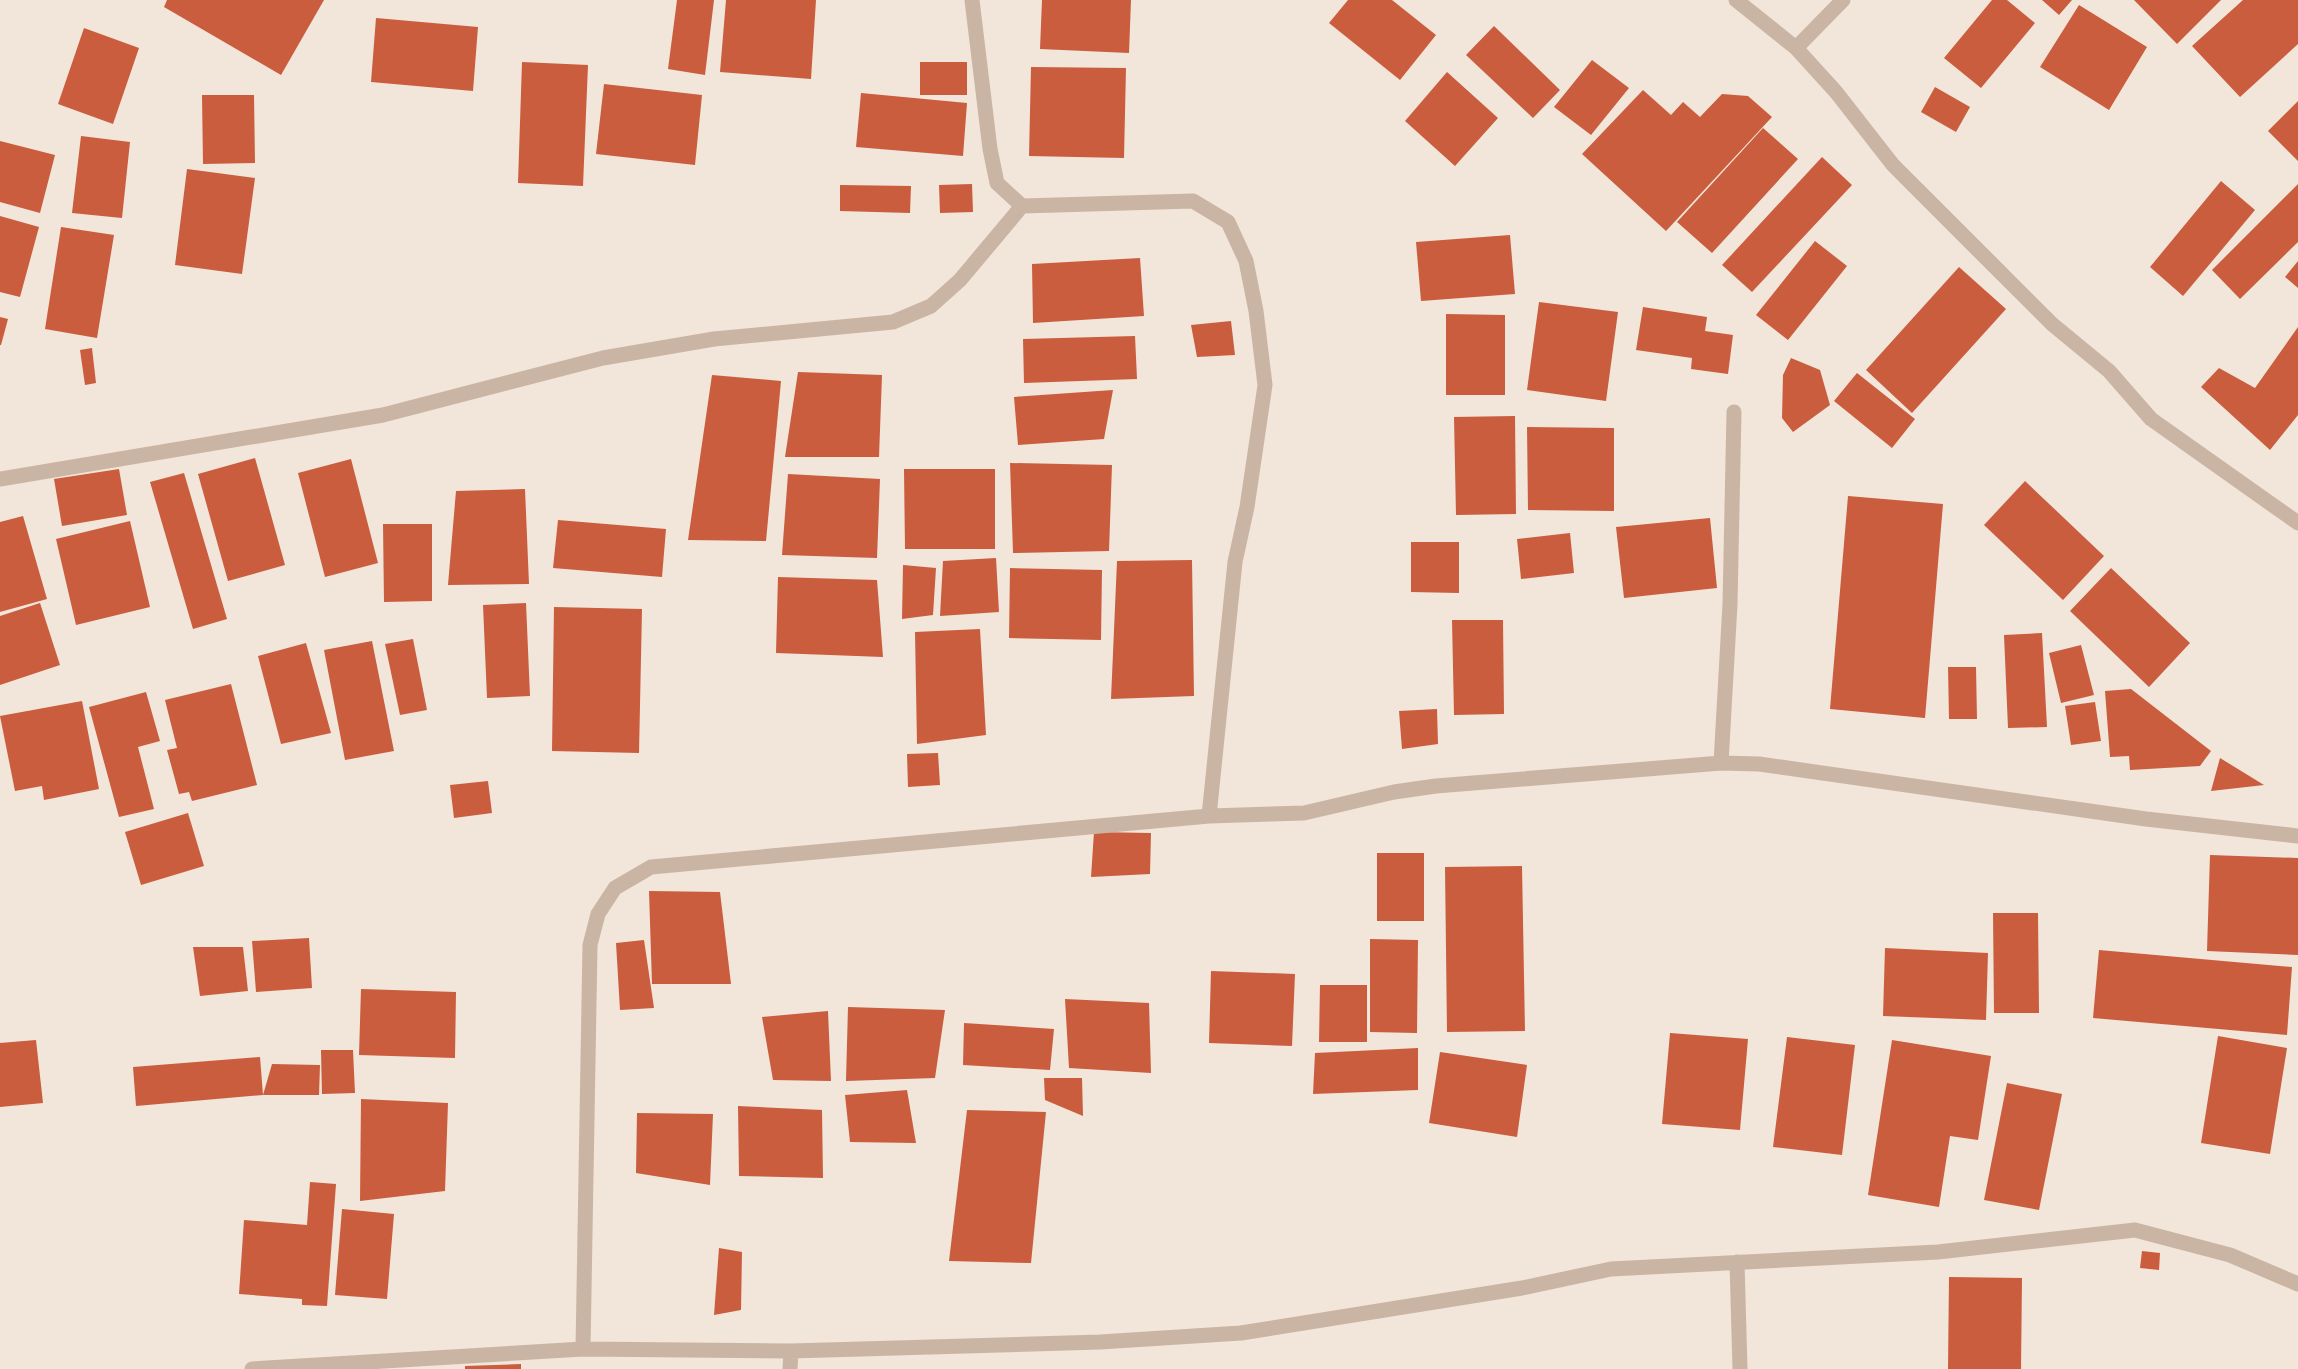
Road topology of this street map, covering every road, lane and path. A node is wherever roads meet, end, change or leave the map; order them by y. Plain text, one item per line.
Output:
1 (972, 0) edge
2 (1736, 0) edge
3 (1843, 0) edge
4 (1796, 48) junction
5 (1022, 206) junction
6 (1734, 412) dead end
7 (0, 479) edge
8 (2298, 523) edge
9 (1721, 763) junction
10 (1209, 816) junction
11 (2298, 836) edge
12 (1737, 1262) junction
13 (2298, 1284) edge
14 (583, 1348) junction
15 (791, 1351) junction
16 (252, 1369) edge
17 (790, 1369) edge
18 (1740, 1369) edge

1 - 5 street
2 - 4 street
3 - 4 street
4 - 8 street
5 - 7 street
5 - 10 street
6 - 9 street
9 - 10 street
9 - 11 street
10 - 14 street
12 - 13 street
12 - 15 street
12 - 18 street
14 - 15 street
14 - 16 street
15 - 17 street

